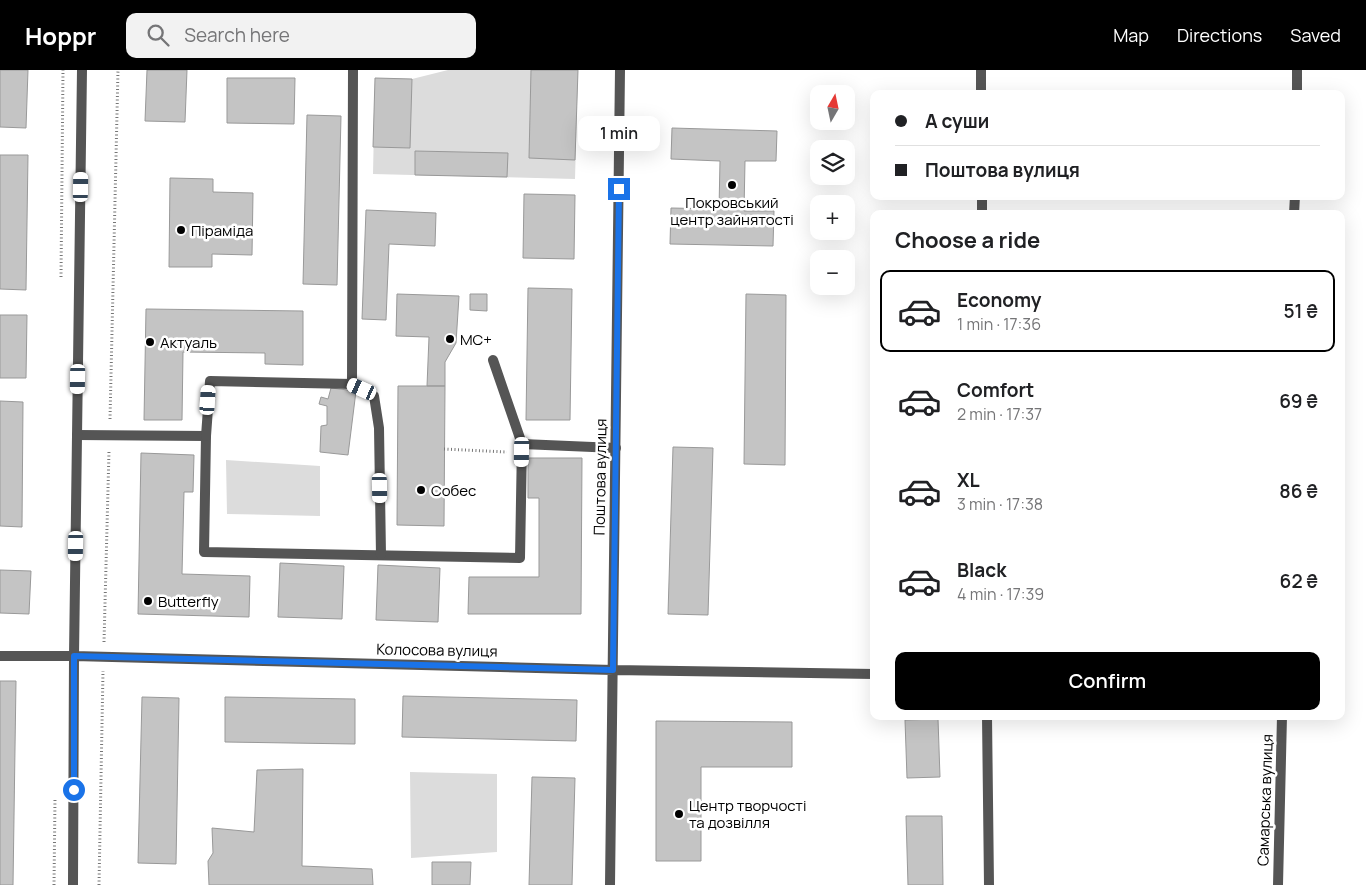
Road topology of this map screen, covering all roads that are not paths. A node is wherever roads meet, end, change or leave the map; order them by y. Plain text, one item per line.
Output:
1 (82, 70) edge
2 (353, 70) edge
3 (620, 70) edge
4 (981, 70) edge
5 (1297, 70) edge
6 (981, 90) edge
7 (1297, 90) edge
8 (493, 360) dead end
9 (352, 384) junction
10 (77, 435) junction
11 (206, 436) junction
12 (522, 448) junction
13 (616, 448) junction
14 (381, 555) junction
15 (0, 656) edge
16 (74, 656) junction
17 (613, 670) junction
18 (870, 674) edge
19 (987, 720) edge
20 (1282, 720) edge
21 (74, 885) edge
22 (610, 885) edge
23 (989, 885) edge
24 (1278, 885) edge

1 - 10 street
2 - 9 street
3 - 13 street, Поштова вулиця
4 - 6 street
5 - 7 street
8 - 12 street
9 - 11 street
9 - 14 street
10 - 11 street
10 - 16 street
11 - 14 street
12 - 13 street
12 - 14 street
13 - 17 street, Поштова вулиця
15 - 16 street, Колосова вулиця
16 - 17 street, Колосова вулиця
16 - 21 street
17 - 18 street, Колосова вулиця
17 - 22 street, Поштова вулиця
19 - 23 street
20 - 24 street, Самарська вулиця

